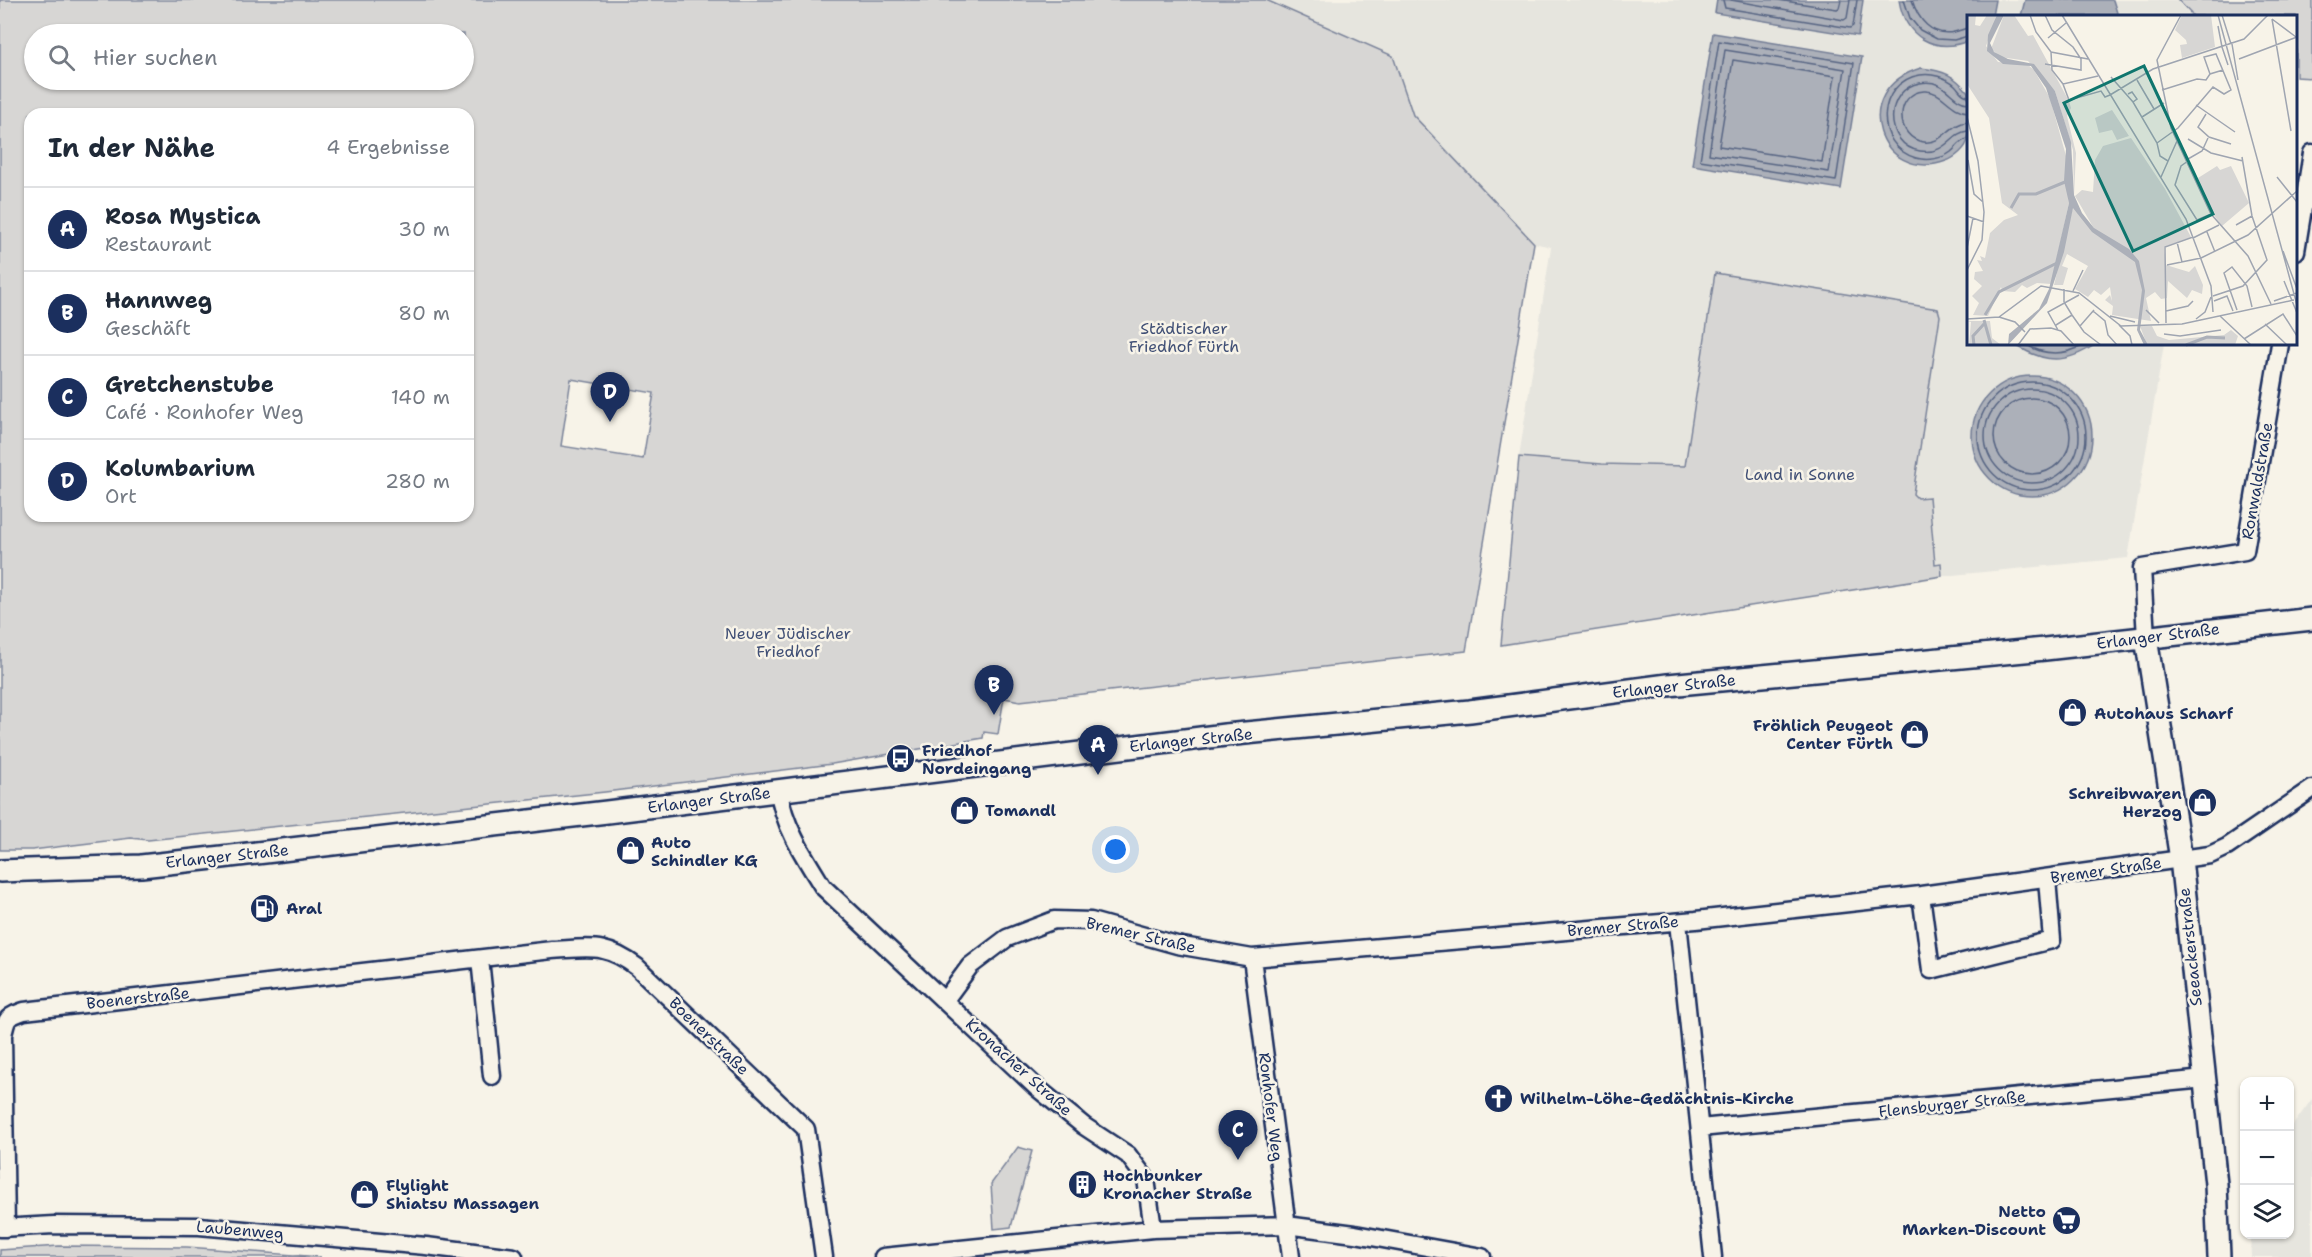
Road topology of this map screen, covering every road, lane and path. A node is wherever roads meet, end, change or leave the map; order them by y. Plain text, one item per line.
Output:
1 (2312, 153) edge
2 (2297, 239) edge
3 (2280, 345) edge
4 (2312, 619) edge
5 (2146, 638) junction
6 (2312, 789) edge
7 (779, 791) junction
8 (2181, 860) junction
9 (0, 871) edge
10 (2047, 879) junction
11 (1922, 895) junction
12 (1678, 921) junction
13 (1252, 958) junction
14 (480, 959) junction
15 (945, 999) junction
16 (492, 1076) dead end
17 (2205, 1079) junction
18 (1700, 1128) junction
19 (1286, 1225) junction
20 (3, 1228) edge
21 (1153, 1229) junction
22 (514, 1257) edge
23 (824, 1257) edge
24 (884, 1257) edge
25 (1291, 1257) edge
26 (1482, 1257) edge
27 (1713, 1257) edge
28 (2219, 1257) edge

1 - 2 street
3 - 5 street, Ronwaldstraße
4 - 5 main road, Erlanger Straße
5 - 7 main road, Erlanger Straße
5 - 8 main road, Seeackerstraße
6 - 8 street, Bremer Straße
7 - 9 main road, Erlanger Straße
7 - 15 street, Kronacher Straße
8 - 10 street, Bremer Straße
8 - 17 main road, Seeackerstraße
10 - 11 street, Bremer Straße
10 - 11 street
11 - 12 street, Bremer Straße
12 - 13 street, Bremer Straße
12 - 18 street
13 - 15 street, Bremer Straße
13 - 19 street, Ronhofer Weg
14 - 16 street
14 - 20 street, Boenerstraße
14 - 23 street, Boenerstraße
15 - 21 street, Kronacher Straße
17 - 18 street, Flensburger Straße
17 - 28 main road, Seeackerstraße
18 - 27 street
19 - 21 street
19 - 25 street, Ronhofer Weg
19 - 26 street
20 - 22 street, Laubenweg
21 - 24 street

